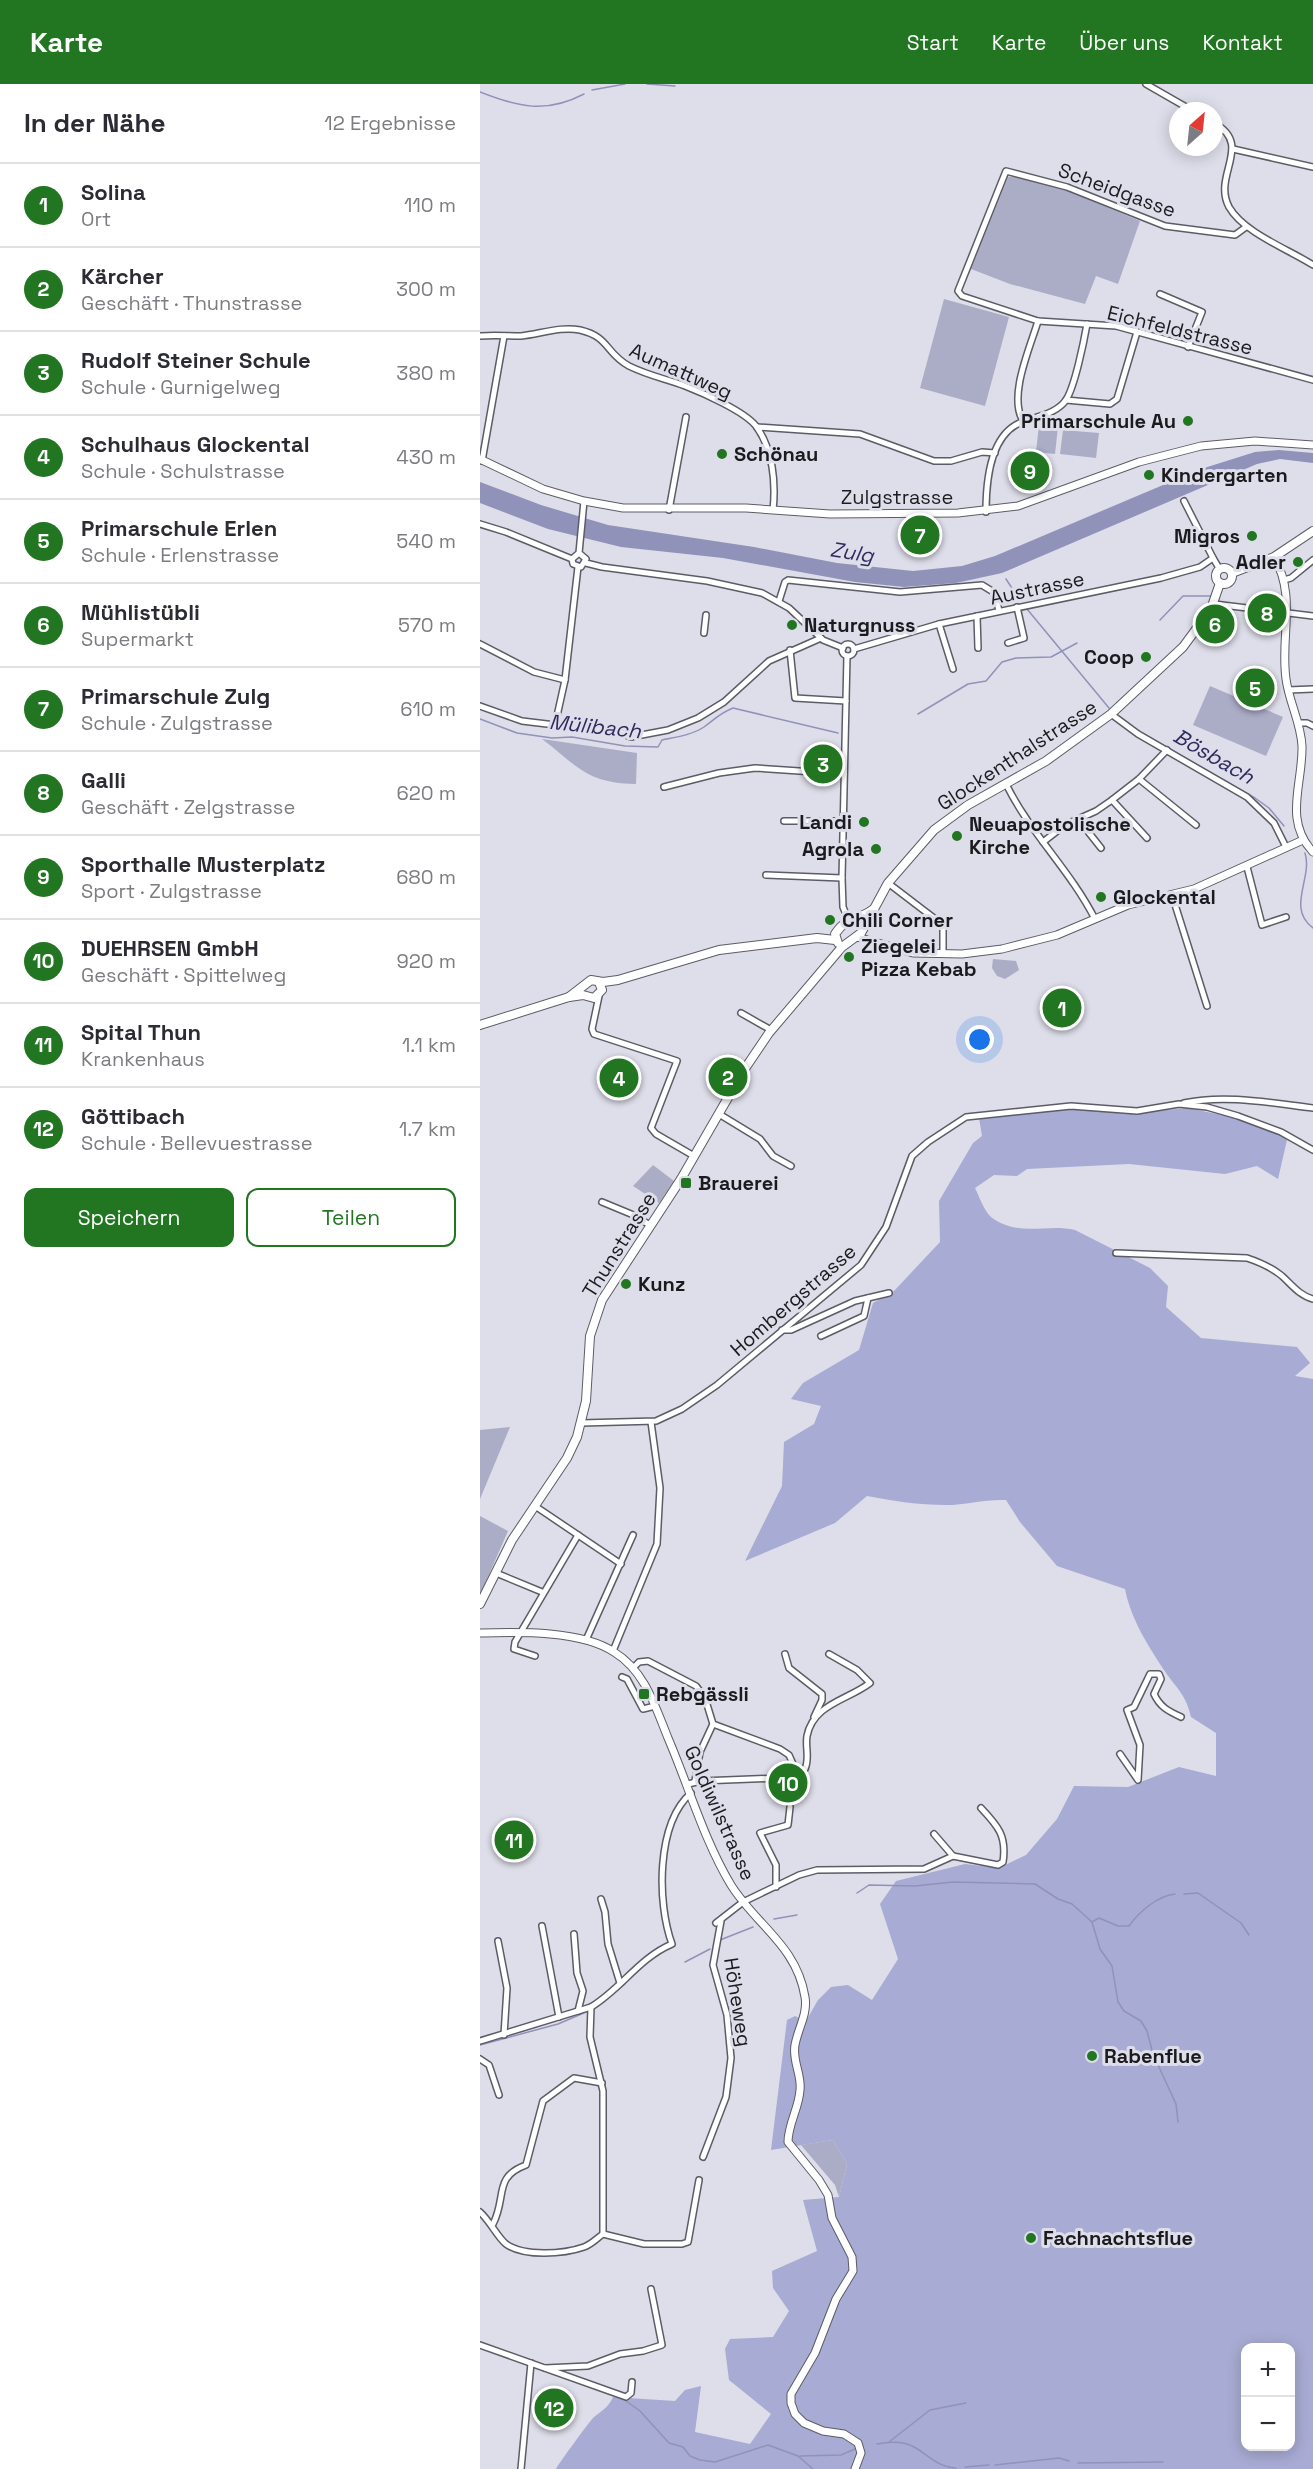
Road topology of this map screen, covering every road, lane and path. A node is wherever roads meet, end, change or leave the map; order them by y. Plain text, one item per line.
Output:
1 (1146, 84) edge
2 (1177, 102) edge
3 (1223, 130) edge
4 (1233, 149) junction
5 (1313, 167) edge
6 (1006, 171) joint
7 (1246, 227) junction
8 (1313, 265) edge
9 (1160, 294) dead end
10 (1038, 321) junction
11 (1087, 324) junction
12 (1137, 332) junction
13 (480, 336) edge
14 (504, 336) junction
15 (1188, 347) junction
16 (1313, 380) edge
17 (1066, 400) junction
18 (686, 417) dead end
19 (1023, 421) junction
20 (757, 427) junction
21 (1313, 445) edge
22 (995, 453) junction
23 (481, 460) edge
24 (584, 501) junction
25 (1184, 501) dead end
26 (669, 510) junction
27 (773, 510) junction
28 (986, 512) junction
29 (480, 525) edge
30 (1313, 531) edge
31 (579, 553) junction
32 (1274, 557) junction
33 (1213, 558) junction
34 (572, 559) junction
35 (1313, 560) edge
36 (586, 563) junction
37 (578, 567) junction
38 (1219, 568) junction
39 (1232, 573) junction
40 (1284, 580) junction
41 (1220, 583) junction
42 (779, 601) junction
43 (1214, 604) junction
44 (1017, 607) junction
45 (999, 611) junction
46 (1288, 613) junction
47 (706, 615) dead end
48 (977, 616) junction
49 (1313, 616) edge
50 (939, 624) junction
51 (704, 633) dead end
52 (821, 638) junction
53 (480, 644) edge
54 (1008, 644) dead end
55 (843, 648) junction
56 (978, 648) dead end
57 (854, 649) junction
58 (790, 650) junction
59 (848, 656) junction
60 (953, 669) dead end
61 (565, 680) junction
62 (1313, 689) edge
63 (1288, 690) junction
64 (846, 701) junction
65 (480, 706) edge
66 (1111, 714) junction
67 (1298, 723) junction
68 (555, 725) junction
69 (1313, 726) edge
70 (1167, 750) junction
71 (844, 774) junction
72 (1140, 779) junction
73 (1006, 784) junction
74 (664, 787) dead end
75 (1112, 800) junction
76 (1078, 819) junction
77 (784, 821) dead end
78 (843, 821) junction
79 (1196, 825) dead end
80 (1147, 838) dead end
81 (1303, 840) junction
82 (1042, 842) junction
83 (1286, 847) junction
84 (1101, 848) dead end
85 (1313, 852) edge
86 (1247, 867) junction
87 (766, 875) dead end
88 (842, 878) junction
89 (888, 884) junction
90 (1172, 895) junction
91 (873, 909) junction
92 (858, 918) junction
93 (1286, 918) dead end
94 (848, 919) junction
95 (1095, 919) junction
96 (863, 928) junction
97 (857, 937) junction
98 (838, 940) junction
99 (877, 942) junction
100 (943, 954) junction
101 (618, 980) junction
102 (599, 982) junction
103 (584, 987) junction
104 (594, 995) junction
105 (569, 997) junction
106 (1207, 1006) dead end
107 (741, 1013) dead end
108 (480, 1025) edge
109 (771, 1030) junction
110 (1179, 1104) junction
111 (1313, 1108) edge
112 (718, 1114) junction
113 (1313, 1150) edge
114 (694, 1156) junction
115 (790, 1166) dead end
116 (602, 1202) dead end
117 (650, 1225) junction
118 (1116, 1253) dead end
119 (889, 1293) dead end
120 (868, 1298) junction
121 (1313, 1299) edge
122 (782, 1330) junction
123 (821, 1336) dead end
124 (581, 1422) junction
125 (651, 1422) junction
126 (535, 1506) junction
127 (633, 1534) dead end
128 (578, 1535) junction
129 (621, 1564) junction
130 (496, 1573) junction
131 (542, 1592) junction
132 (480, 1604) edge
133 (480, 1634) edge
134 (520, 1634) junction
135 (586, 1640) junction
136 (613, 1651) junction
137 (785, 1654) dead end
138 (829, 1654) dead end
139 (535, 1656) dead end
140 (633, 1668) junction
141 (622, 1677) dead end
142 (655, 1706) junction
143 (1181, 1717) dead end
144 (814, 1718) junction
145 (712, 1724) junction
146 (1120, 1754) dead end
147 (797, 1773) junction
148 (695, 1781) junction
149 (688, 1784) junction
150 (691, 1792) junction
151 (790, 1807) dead end
152 (981, 1808) dead end
153 (934, 1834) dead end
154 (953, 1856) junction
155 (776, 1887) junction
156 (600, 1899) dead end
157 (743, 1902) junction
158 (542, 1926) dead end
159 (573, 1934) dead end
160 (498, 1941) dead end
161 (620, 1983) junction
162 (591, 2007) junction
163 (578, 2011) junction
164 (560, 2017) junction
165 (504, 2035) junction
166 (480, 2040) edge
167 (480, 2059) edge
168 (602, 2083) junction
169 (499, 2095) dead end
170 (703, 2157) dead end
171 (699, 2180) dead end
172 (480, 2212) edge
173 (493, 2224) junction
174 (603, 2234) junction
175 (651, 2289) dead end
176 (480, 2343) edge
177 (531, 2363) junction
178 (581, 2366) junction
179 (545, 2368) junction
180 (578, 2381) junction
181 (632, 2382) dead end
182 (521, 2469) edge
183 (855, 2469) edge

1 - 2 street
3 - 4 street
4 - 5 street
4 - 7 street
6 - 7 street, Scheidgasse
6 - 10 street, Eichfeldstrasse
7 - 8 street
9 - 15 street
10 - 11 street, Eichfeldstrasse
10 - 19 street
11 - 12 street, Eichfeldstrasse
11 - 17 street
12 - 15 street, Eichfeldstrasse
12 - 17 street
13 - 14 street, Aumattweg
14 - 20 street, Aumattweg
14 - 23 street
15 - 16 street, Eichfeldstrasse
17 - 19 street
18 - 26 street
19 - 22 street
20 - 22 street
20 - 27 street
21 - 28 street, Zulgstrasse
22 - 28 street
23 - 24 street, Zulgstrasse
24 - 26 street, Zulgstrasse
24 - 31 street
25 - 33 street
26 - 27 street, Zulgstrasse
27 - 28 street, Zulgstrasse
29 - 34 street
30 - 32 main road
31 - 34 street
31 - 36 street
32 - 39 main road
32 - 40 street
33 - 38 street
33 - 44 street, Austrasse
34 - 37 street
35 - 40 street
36 - 37 street
36 - 42 street
37 - 61 street
38 - 39 main road
38 - 41 main road
39 - 41 main road
40 - 46 street
41 - 43 main road
42 - 45 street
42 - 52 street
43 - 46 street
43 - 66 main road, Glockenthalstrasse
44 - 45 street, Austrasse
44 - 54 street
45 - 48 street, Austrasse
46 - 49 street
46 - 63 street
47 - 51 street
48 - 50 street, Austrasse
48 - 56 street
50 - 57 street, Austrasse
50 - 60 street
52 - 55 street
52 - 58 street
53 - 61 street
55 - 57 street
55 - 59 street
57 - 59 street
58 - 64 street
58 - 68 street
59 - 64 street
61 - 68 street
62 - 63 street
63 - 67 street
64 - 71 street
65 - 68 street
66 - 70 street
66 - 73 main road, Glockenthalstrasse
67 - 69 street
67 - 81 street
70 - 72 street
70 - 83 street
71 - 74 street
71 - 78 street
72 - 75 street
72 - 79 street
73 - 82 street
73 - 89 main road, Glockenthalstrasse
75 - 76 street
75 - 80 street
76 - 82 street
76 - 84 street
77 - 78 street
78 - 88 street
81 - 83 street
81 - 85 street
82 - 95 street
83 - 86 street
86 - 90 street
86 - 93 street
87 - 88 street
88 - 94 street
89 - 91 main road, Glockenthalstrasse
89 - 100 street
90 - 95 street
90 - 106 street
91 - 92 main road, Glockenthalstrasse
91 - 96 main road, Glockenthalstrasse
92 - 94 main road
92 - 96 main road
94 - 98 main road
95 - 100 street
96 - 97 main road, Glockenthalstrasse
96 - 99 street
97 - 98 main road, Glockenthalstrasse
97 - 99 street
98 - 101 main road, Glockenthalstrasse
98 - 109 main road, Thunstrasse
99 - 100 street
101 - 102 main road
101 - 104 main road
102 - 103 main road
102 - 104 main road
103 - 104 main road
103 - 105 main road
104 - 105 main road
104 - 114 street
105 - 108 main road
107 - 109 street
109 - 112 main road, Thunstrasse
110 - 111 street
110 - 113 street, Hombergstrasse
110 - 122 street, Hombergstrasse
112 - 114 main road, Thunstrasse
112 - 115 street
114 - 117 main road, Thunstrasse
116 - 117 street
117 - 124 main road, Thunstrasse
118 - 121 street
119 - 120 street
120 - 122 street
120 - 123 street
122 - 125 street, Hombergstrasse
124 - 125 street, Hombergstrasse
124 - 126 main road, Thunstrasse
125 - 136 street
126 - 128 street
126 - 130 main road, Thunstrasse
127 - 129 street
128 - 129 street
128 - 131 street
129 - 135 street
130 - 131 street
130 - 132 main road, Thunstrasse
131 - 134 street
133 - 134 street, Goldiwilstrasse
134 - 135 street, Goldiwilstrasse
134 - 139 street
135 - 136 street, Goldiwilstrasse
136 - 140 street, Goldiwilstrasse
137 - 144 street
138 - 144 street
140 - 142 street, Goldiwilstrasse
140 - 145 street
141 - 142 street
142 - 149 street, Goldiwilstrasse
143 - 146 street
144 - 147 street
145 - 147 street
145 - 148 street
147 - 148 street
148 - 149 street
149 - 150 street, Goldiwilstrasse
150 - 157 street, Goldiwilstrasse
150 - 161 street
151 - 155 street
152 - 154 street
153 - 154 street
154 - 155 street
155 - 157 street
156 - 161 street
157 - 170 street, Höheweg
157 - 183 street, Goldiwilstrasse
158 - 164 street
159 - 163 street
160 - 165 street
161 - 162 street
162 - 163 street
162 - 168 street
163 - 164 street
164 - 165 street
165 - 166 street
167 - 169 street
168 - 173 street
168 - 174 street
171 - 174 street
172 - 173 street
173 - 174 street
175 - 178 street
176 - 177 street
177 - 179 street
177 - 182 street
178 - 179 street
178 - 180 street
179 - 180 street
180 - 181 street

